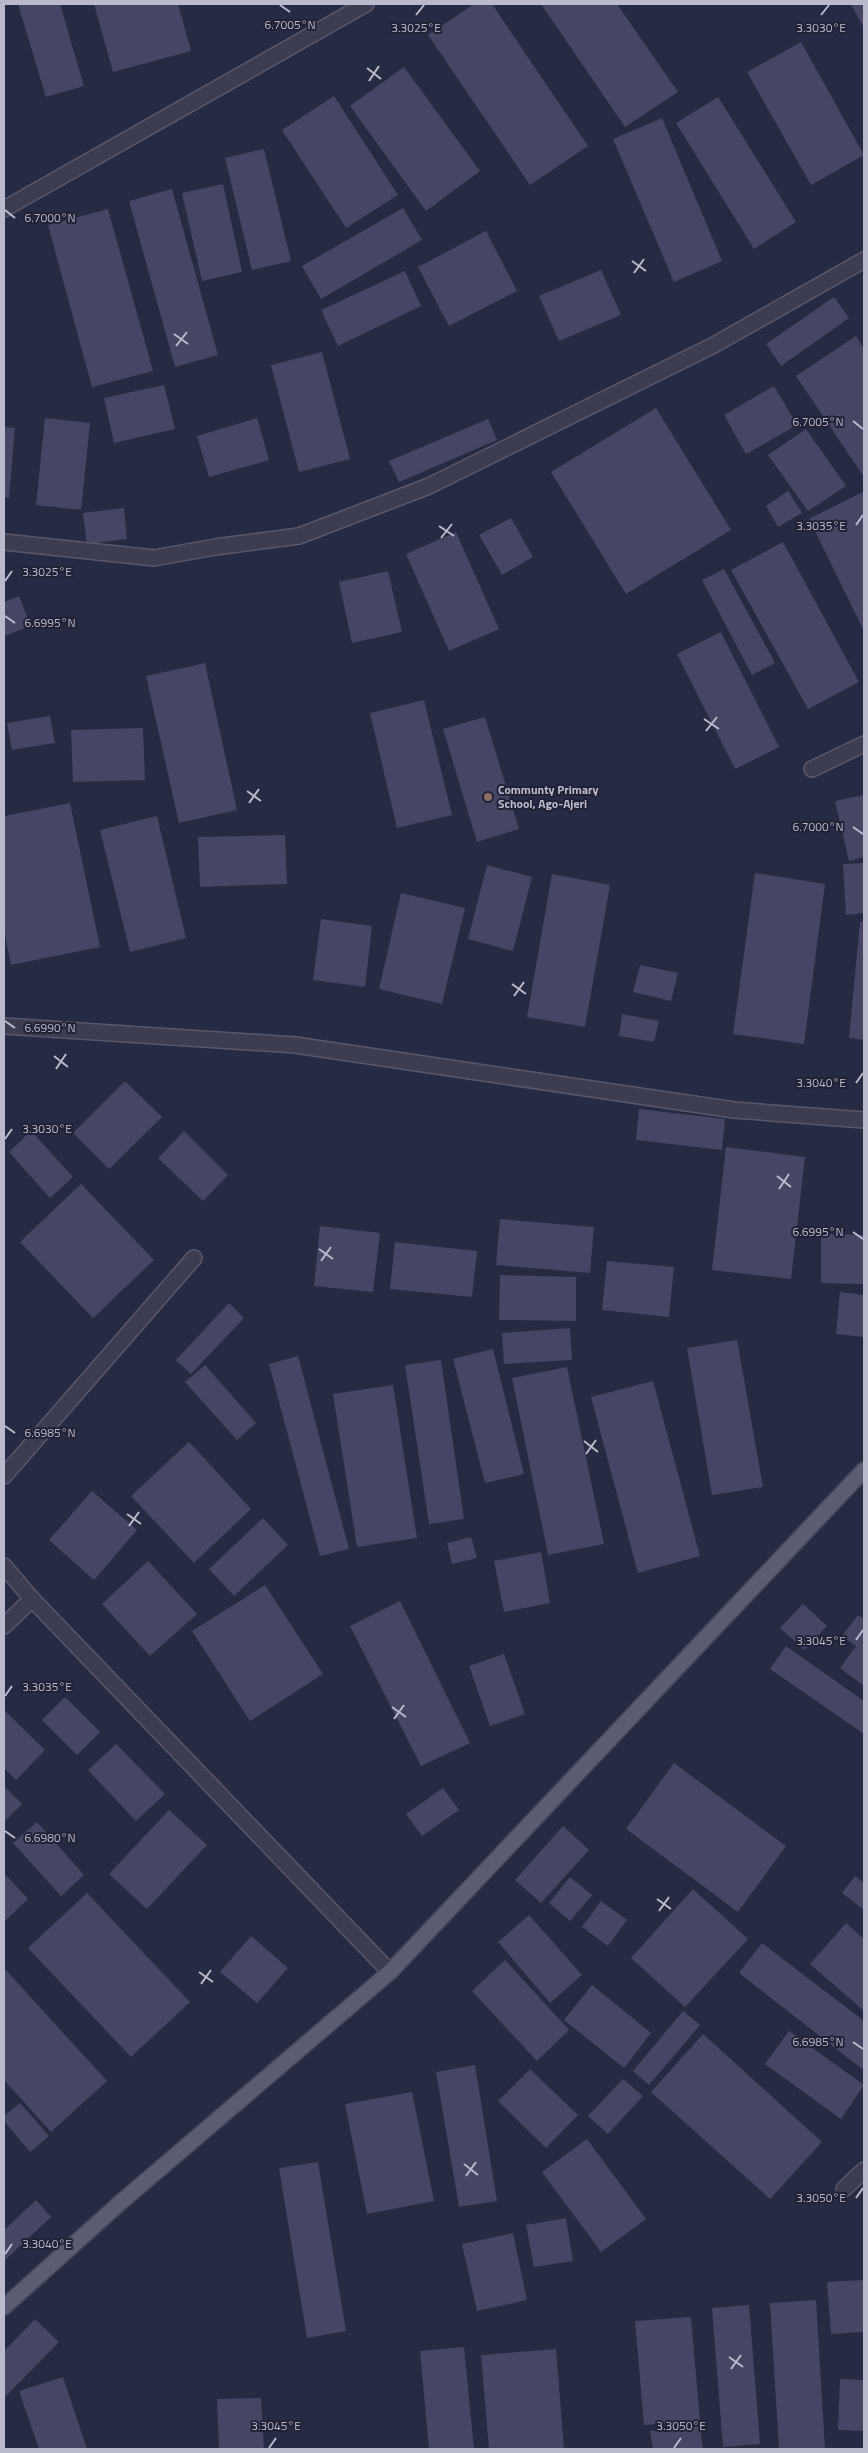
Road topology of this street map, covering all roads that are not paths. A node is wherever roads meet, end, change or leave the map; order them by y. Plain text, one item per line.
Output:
1 (366, 4) edge
2 (4, 209) edge
3 (864, 260) edge
4 (4, 542) edge
5 (864, 744) edge
6 (812, 769) dead end
7 (4, 1026) edge
8 (864, 1120) edge
9 (194, 1258) dead end
10 (864, 1470) edge
11 (4, 1476) edge
12 (4, 1566) edge
13 (32, 1599) junction
14 (4, 1626) edge
15 (390, 1972) junction
16 (864, 2170) edge
17 (844, 2189) dead end
18 (4, 2307) edge

1 - 2 street
3 - 4 street
5 - 6 street
7 - 8 street
9 - 11 street
10 - 15 main road
12 - 13 street
13 - 14 street
13 - 15 street
15 - 18 main road
16 - 17 street

